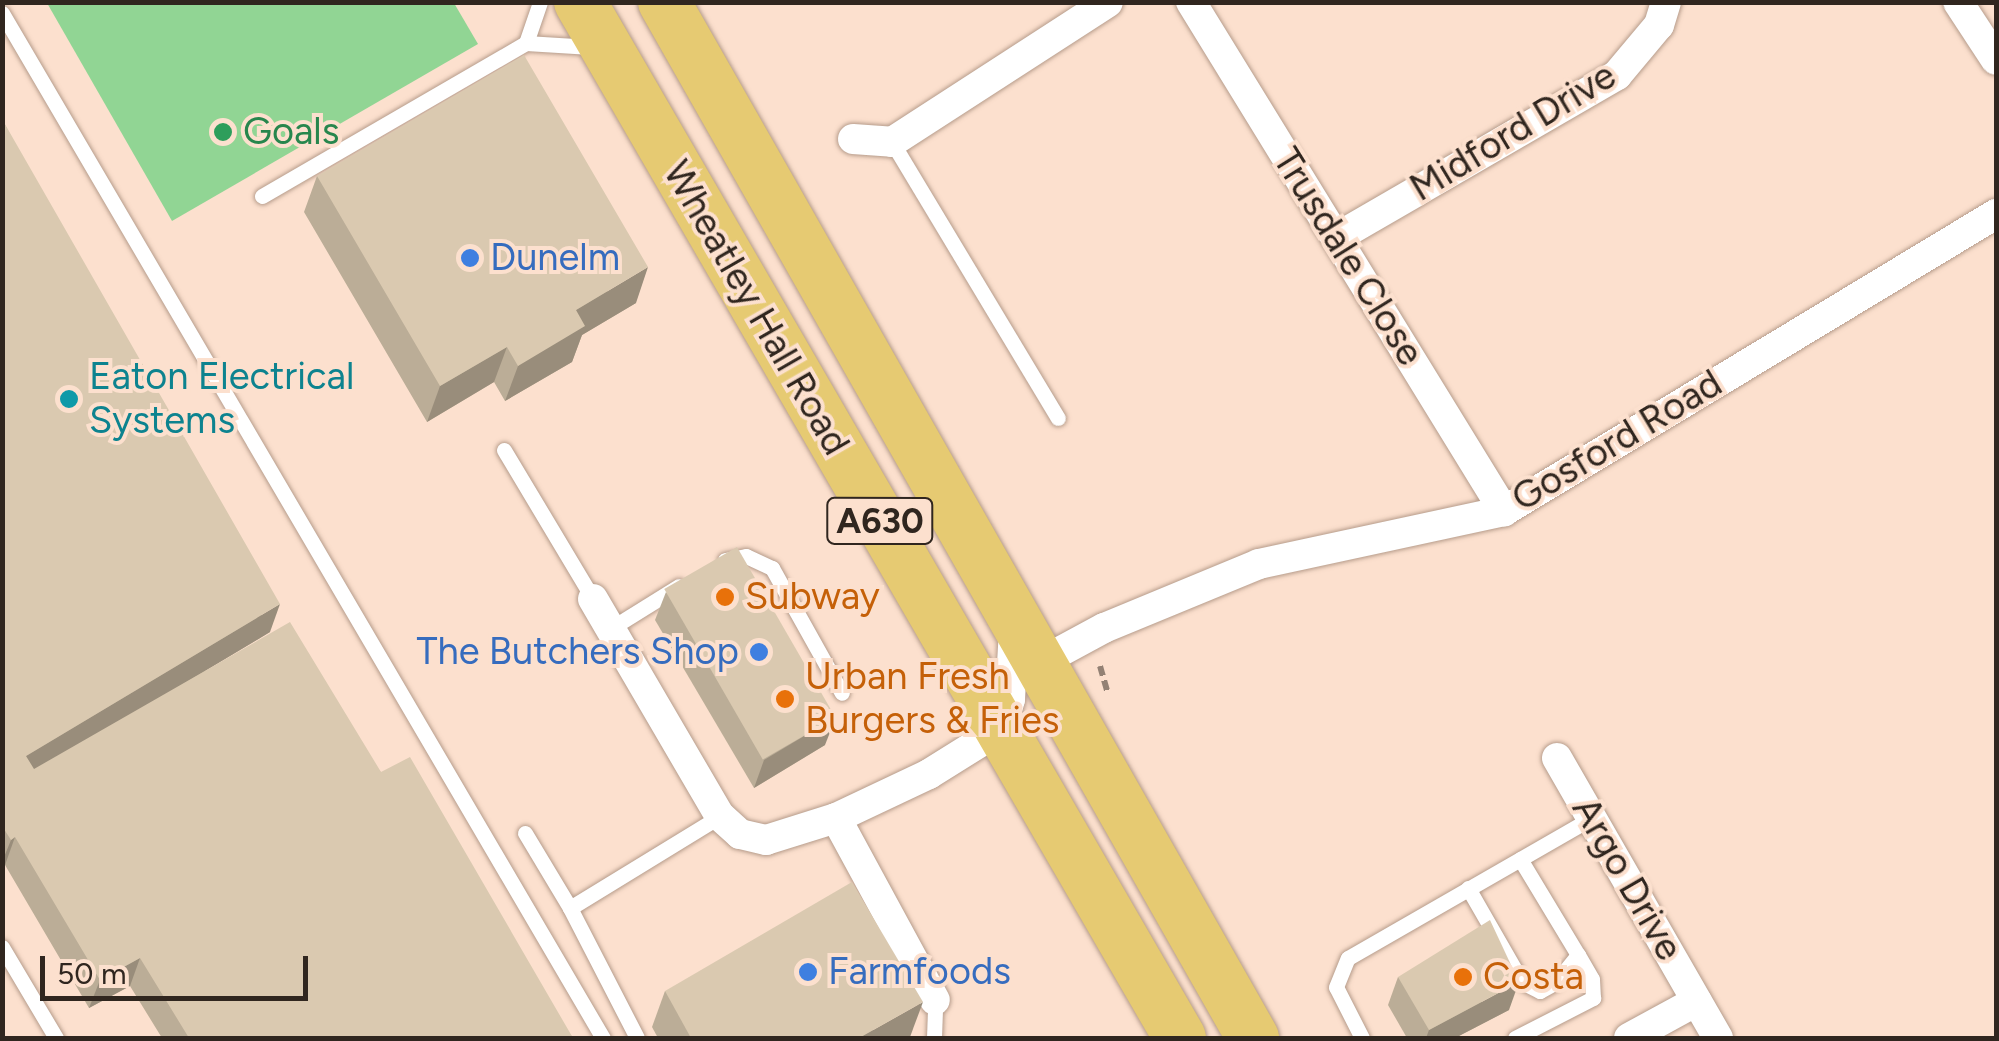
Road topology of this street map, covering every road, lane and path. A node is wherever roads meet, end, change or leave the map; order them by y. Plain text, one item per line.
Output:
1 (540, 2) edge
2 (580, 2) edge
3 (664, 2) edge
4 (1108, 2) edge
5 (1192, 2) edge
6 (1666, 2) edge
7 (1958, 2) edge
8 (2, 13) edge
9 (526, 43) junction
10 (606, 50) junction
11 (1996, 60) edge
12 (853, 139) dead end
13 (892, 142) junction
14 (262, 196) dead end
15 (1996, 214) edge
16 (1336, 238) junction
17 (1058, 418) dead end
18 (504, 450) dead end
19 (1504, 511) junction
20 (706, 570) edge
21 (690, 580) edge
22 (593, 599) joint
23 (1012, 610) junction
24 (610, 629) junction
25 (1042, 662) junction
26 (842, 693) dead end
27 (1001, 729) junction
28 (1557, 758) dead end
29 (720, 816) junction
30 (836, 818) junction
31 (1591, 818) junction
32 (525, 833) dead end
33 (1520, 858) junction
34 (1468, 888) junction
35 (570, 908) junction
36 (2, 946) edge
37 (1578, 955) junction
38 (935, 1000) joint
39 (1696, 1001) junction
40 (1177, 1033) edge
41 (56, 1038) edge
42 (604, 1038) edge
43 (638, 1038) edge
44 (934, 1038) edge
45 (1253, 1038) edge
46 (1362, 1038) edge
47 (1514, 1038) edge
48 (1629, 1038) edge
49 (1718, 1038) edge

1 - 9 lane
2 - 10 highway, Wheatley Hall Road / A630
3 - 23 highway, Wheatley Hall Road / A630
4 - 13 street
5 - 16 street, Trusdale Close
6 - 16 street, Midford Drive
7 - 11 street
8 - 42 lane
9 - 10 lane
9 - 14 lane
10 - 27 highway, Wheatley Hall Road / A630
12 - 13 street
13 - 17 lane
15 - 19 street, Gosford Road
16 - 19 street, Trusdale Close
18 - 22 lane
19 - 25 street, Gosford Road
20 - 26 lane
21 - 24 lane
22 - 24 street
23 - 25 highway, Wheatley Hall Road / A630
23 - 27 street
24 - 29 street
25 - 40 highway, Wheatley Hall Road / A630
25 - 45 highway, Wheatley Hall Road / A630
27 - 30 street
27 - 40 highway, Wheatley Hall Road / A630
28 - 31 street, Argo Drive
29 - 30 street
29 - 35 lane
30 - 38 street
31 - 33 lane
31 - 39 street, Argo Drive
32 - 35 lane
33 - 34 lane
33 - 37 lane
34 - 37 lane
34 - 46 lane
35 - 43 lane
36 - 41 lane
37 - 47 lane
38 - 44 lane
39 - 48 street, Argo Drive
39 - 49 street, Argo Drive

